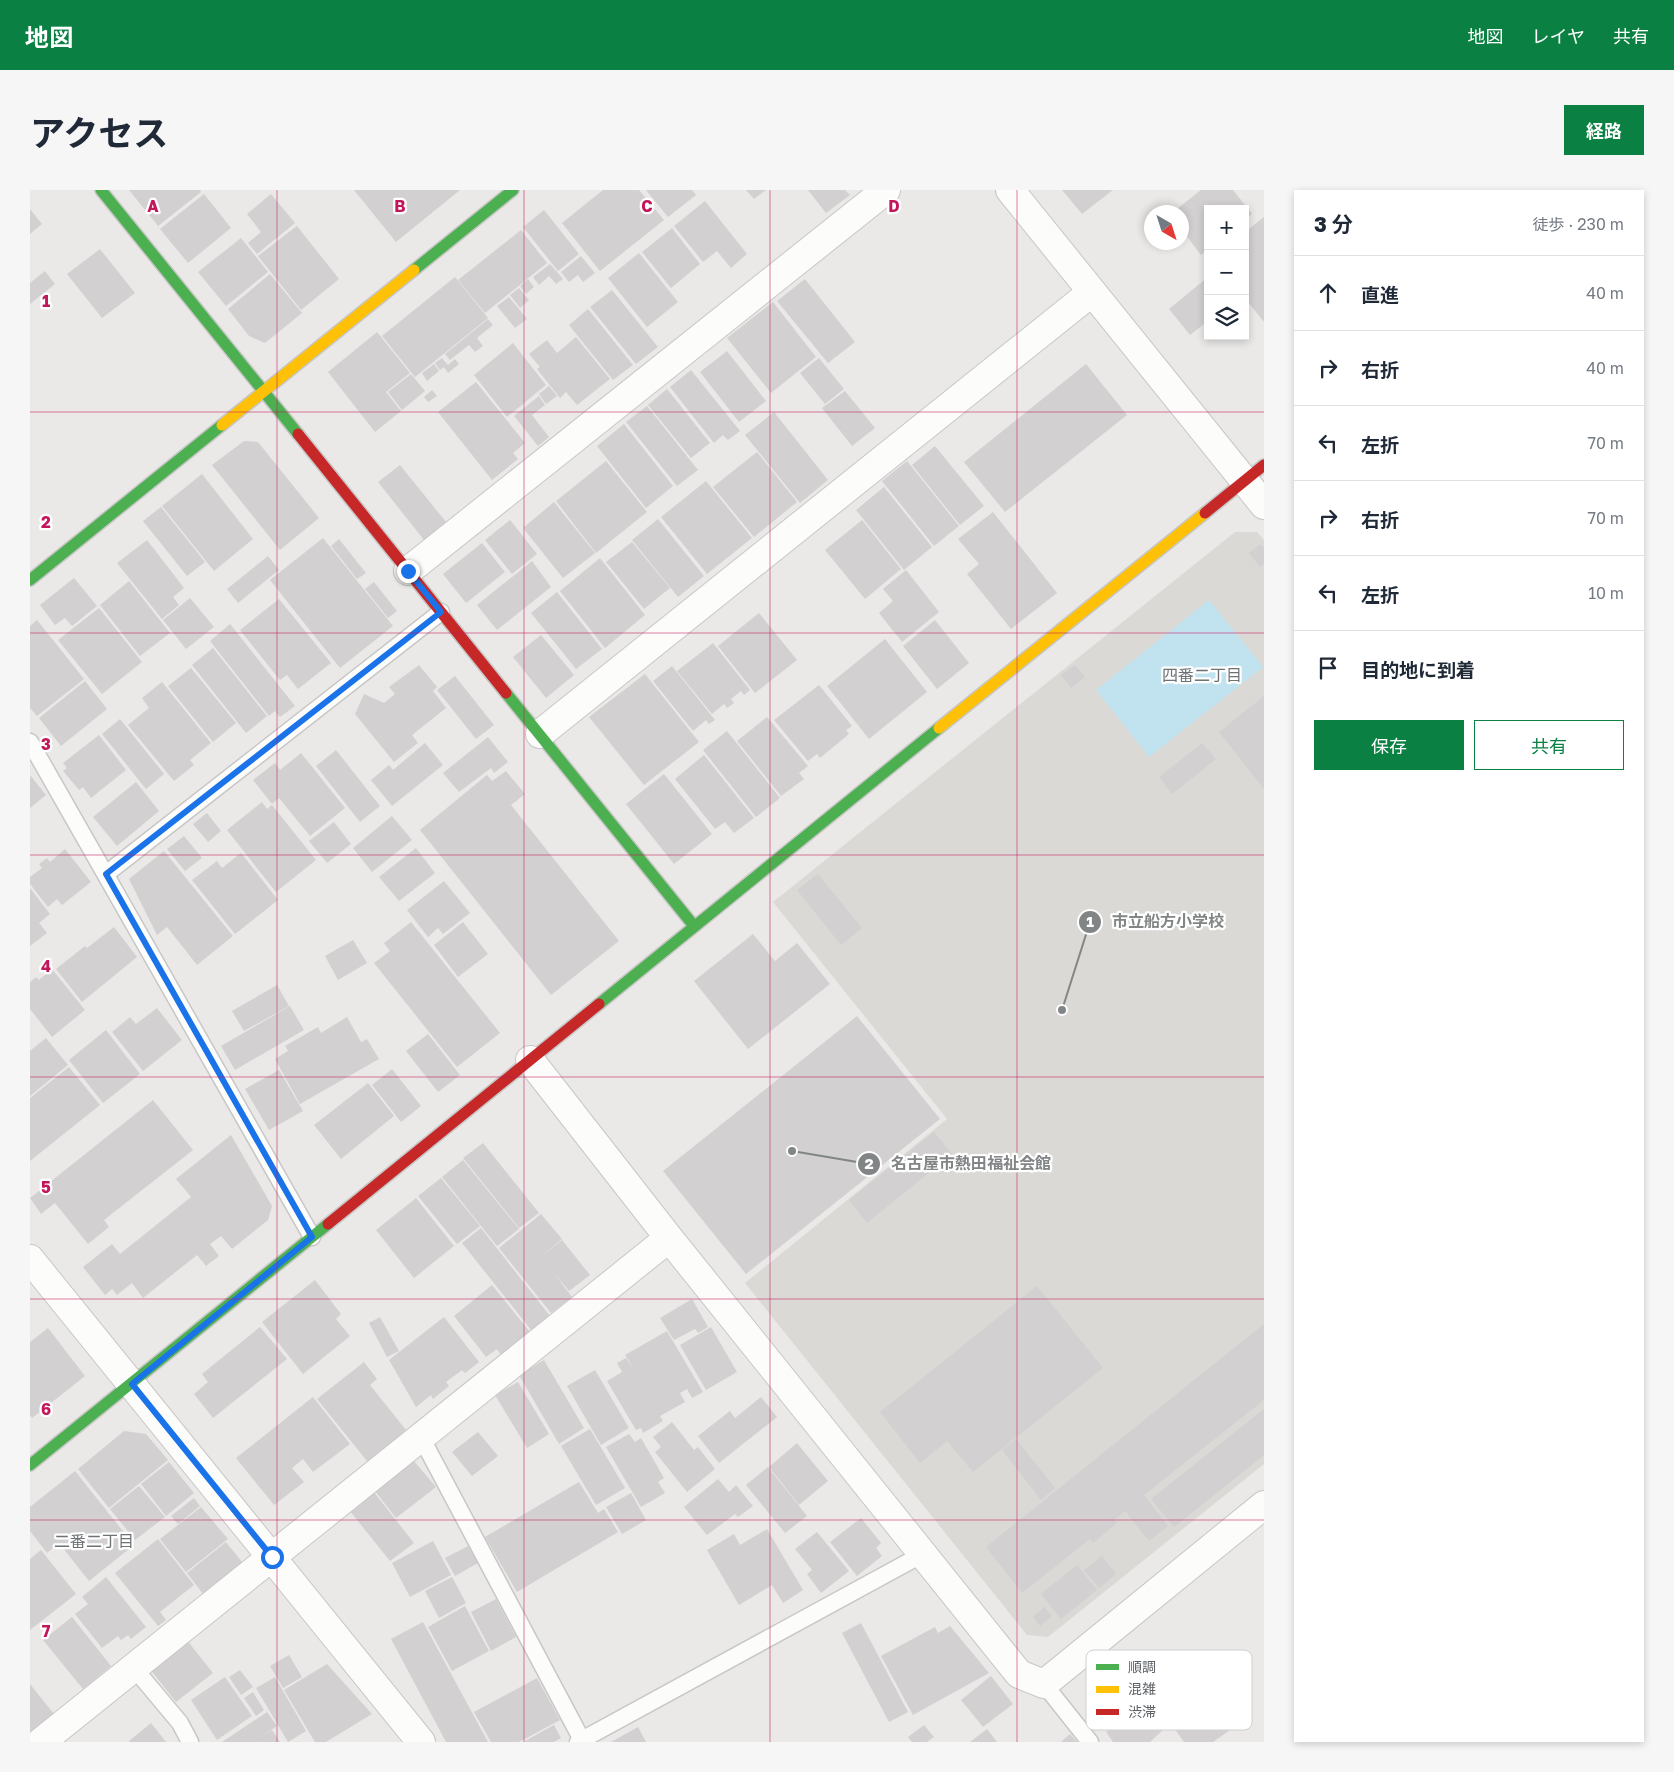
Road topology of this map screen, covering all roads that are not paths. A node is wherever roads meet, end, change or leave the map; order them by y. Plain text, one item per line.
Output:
1 (101, 190) edge
2 (513, 190) edge
3 (886, 190) edge
4 (1010, 190) edge
5 (1092, 292) junction
6 (264, 393) junction
7 (1254, 473) edge
8 (1264, 504) edge
9 (408, 571) junction
10 (30, 580) edge
11 (441, 612) junction
12 (540, 734) junction
13 (30, 742) edge
14 (106, 874) junction
15 (694, 926) junction
16 (530, 1060) junction
17 (312, 1237) junction
18 (669, 1238) junction
19 (30, 1259) edge
20 (132, 1384) junction
21 (421, 1437) junction
22 (30, 1465) edge
23 (1264, 1505) edge
24 (923, 1554) junction
25 (272, 1557) junction
26 (134, 1668) junction
27 (1044, 1684) junction
28 (581, 1741) edge
29 (41, 1742) edge
30 (190, 1742) edge
31 (421, 1742) edge
32 (1090, 1742) edge

1 - 6 street
2 - 6 street
3 - 9 street
4 - 5 street
5 - 7 street
5 - 12 street
6 - 9 street
6 - 10 street
7 - 8 street
7 - 15 street
9 - 11 street
11 - 12 street
11 - 14 lane
12 - 15 street
13 - 14 lane
14 - 17 lane
15 - 16 street
16 - 17 street
16 - 18 street
17 - 20 street
18 - 21 street
18 - 24 street
19 - 20 street
20 - 22 street
20 - 25 street
21 - 25 street
21 - 28 lane
23 - 27 street
24 - 27 street
24 - 28 lane
25 - 26 street
25 - 31 street
26 - 29 street
26 - 30 lane
27 - 32 lane

